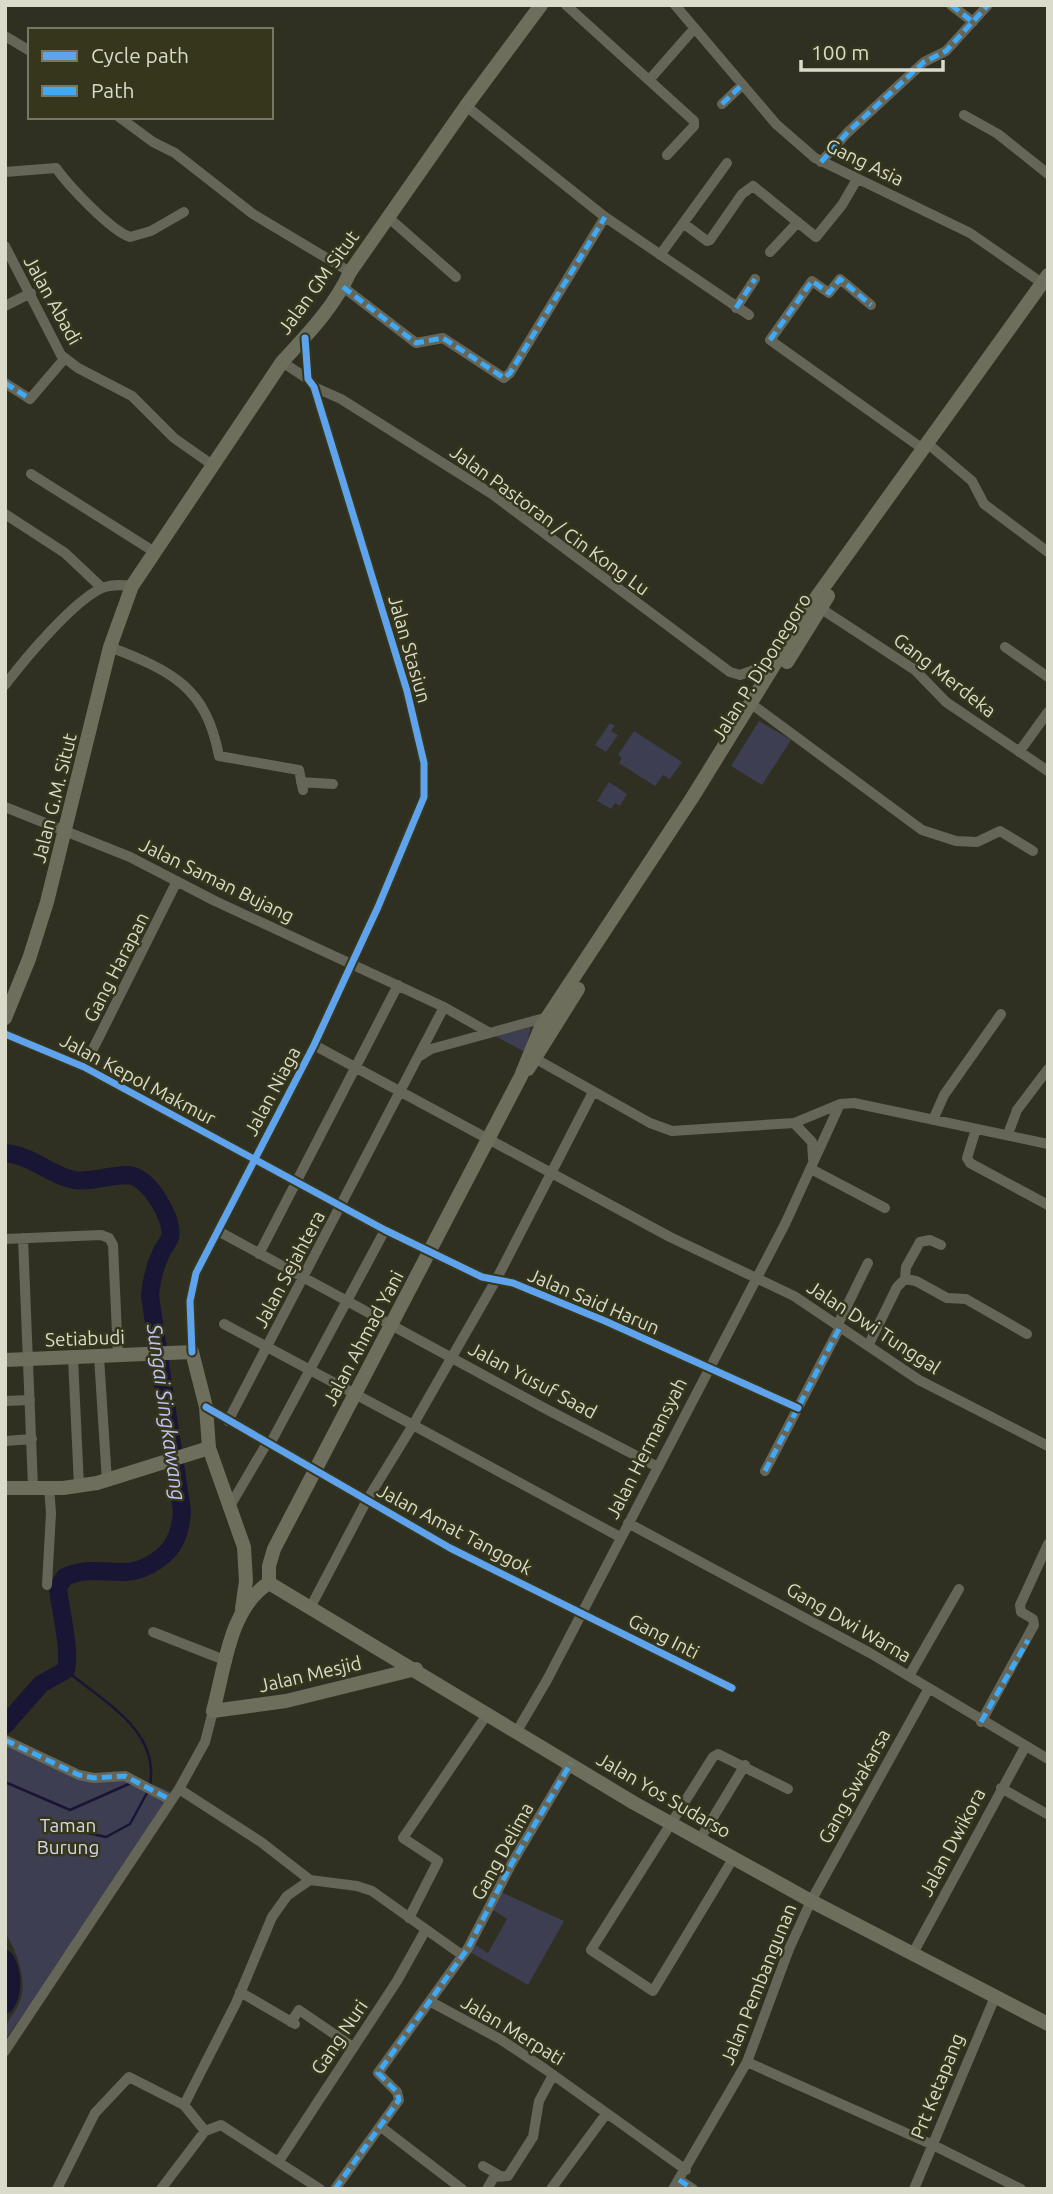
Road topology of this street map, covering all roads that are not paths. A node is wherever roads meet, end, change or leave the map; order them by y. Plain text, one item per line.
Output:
1 (541, 5) edge
2 (566, 5) edge
3 (674, 5) edge
4 (951, 5) edge
5 (988, 5) edge
6 (973, 22) junction
7 (693, 30) junction
8 (5, 36) edge
9 (28, 50) edge
10 (650, 79) junction
11 (742, 85) junction
12 (722, 104) dead end
13 (466, 106) junction
14 (964, 115) dead end
15 (124, 119) edge
16 (667, 155) dead end
17 (821, 162) junction
18 (727, 163) dead end
19 (5, 172) edge
20 (1048, 174) edge
21 (856, 180) junction
22 (184, 212) dead end
23 (605, 217) junction
24 (388, 218) junction
25 (798, 222) junction
26 (683, 223) junction
27 (5, 246) edge
28 (771, 252) dead end
29 (660, 255) junction
30 (350, 272) junction
31 (456, 277) dead end
32 (755, 279) dead end
33 (1046, 282) edge
34 (344, 286) junction
35 (31, 293) junction
36 (871, 305) dead end
37 (5, 306) edge
38 (736, 307) junction
39 (749, 315) dead end
40 (305, 338) junction
41 (65, 358) junction
42 (282, 362) junction
43 (5, 383) edge
44 (311, 383) junction
45 (928, 448) junction
46 (211, 464) junction
47 (31, 474) dead end
48 (5, 514) edge
49 (153, 551) junction
50 (1048, 552) edge
51 (132, 586) junction
52 (102, 588) junction
53 (820, 608) junction
54 (802, 628) junction
55 (1005, 647) dead end
56 (110, 648) junction
57 (762, 667) dead end
58 (1048, 677) edge
59 (5, 685) edge
60 (757, 708) junction
61 (1048, 712) edge
62 (1018, 752) junction
63 (1048, 771) edge
64 (334, 784) dead end
65 (5, 807) edge
66 (66, 830) junction
67 (1033, 851) dead end
68 (177, 881) junction
69 (351, 963) junction
70 (398, 985) junction
71 (444, 1007) junction
72 (6, 1013) edge
73 (1001, 1014) dead end
74 (548, 1017) junction
75 (490, 1033) junction
76 (5, 1034) edge
77 (314, 1045) junction
78 (417, 1058) junction
79 (536, 1059) junction
80 (84, 1067) junction
81 (356, 1067) junction
82 (1048, 1069) edge
83 (521, 1076) junction
84 (401, 1091) junction
85 (593, 1092) junction
86 (840, 1104) junction
87 (933, 1120) junction
88 (794, 1123) junction
89 (976, 1129) junction
90 (1008, 1134) junction
91 (487, 1139) junction
92 (1048, 1144) edge
93 (253, 1161) junction
94 (812, 1167) junction
95 (550, 1172) junction
96 (296, 1183) junction
97 (1048, 1205) edge
98 (341, 1207) junction
99 (885, 1208) dead end
100 (385, 1230) junction
101 (218, 1231) junction
102 (23, 1238) junction
103 (5, 1239) edge
104 (941, 1245) dead end
105 (430, 1250) junction
106 (259, 1254) junction
107 (868, 1263) dead end
108 (304, 1277) junction
109 (756, 1277) junction
110 (905, 1279) junction
111 (496, 1280) junction
112 (347, 1301) junction
113 (224, 1324) dead end
114 (392, 1325) junction
115 (839, 1326) junction
116 (1027, 1334) dead end
117 (268, 1346) junction
118 (868, 1346) junction
119 (192, 1352) junction
120 (118, 1356) junction
121 (99, 1357) junction
122 (72, 1358) junction
123 (453, 1358) junction
124 (29, 1359) junction
125 (5, 1360) edge
126 (310, 1368) junction
127 (707, 1368) junction
128 (355, 1394) junction
129 (30, 1400) junction
130 (5, 1401) edge
131 (206, 1407) junction
132 (798, 1408) junction
133 (228, 1421) junction
134 (413, 1425) junction
135 (32, 1439) junction
136 (5, 1441) edge
137 (269, 1444) junction
138 (1048, 1446) edge
139 (209, 1448) junction
140 (658, 1467) junction
141 (316, 1468) junction
142 (765, 1471) dead end
143 (107, 1481) junction
144 (50, 1486) junction
145 (79, 1486) junction
146 (33, 1487) junction
147 (5, 1489) edge
148 (367, 1500) junction
149 (230, 1506) junction
150 (628, 1523) junction
151 (620, 1537) junction
152 (1048, 1544) edge
153 (244, 1547) junction
154 (274, 1549) junction
155 (269, 1583) junction
156 (47, 1585) dead end
157 (959, 1589) dead end
158 (310, 1608) junction
159 (242, 1609) junction
160 (581, 1612) junction
161 (153, 1632) dead end
162 (385, 1653) junction
163 (227, 1661) junction
164 (416, 1669) junction
165 (909, 1676) junction
166 (377, 1678) junction
167 (732, 1688) dead end
168 (929, 1688) junction
169 (213, 1711) junction
170 (488, 1713) junction
171 (981, 1722) junction
172 (517, 1731) junction
173 (5, 1740) edge
174 (1025, 1746) junction
175 (1048, 1759) edge
176 (571, 1763) junction
177 (745, 1765) junction
178 (1001, 1788) junction
179 (179, 1789) junction
180 (788, 1789) dead end
181 (166, 1797) junction
182 (1047, 1814) edge
183 (673, 1824) junction
184 (700, 1839) junction
185 (734, 1857) junction
186 (310, 1881) junction
187 (811, 1901) junction
188 (409, 1918) junction
189 (425, 1930) junction
190 (462, 1955) junction
191 (912, 1955) junction
192 (240, 1992) junction
193 (995, 1997) junction
194 (432, 2001) junction
195 (1048, 2024) edge
196 (353, 2047) junction
197 (5, 2051) edge
198 (747, 2062) junction
199 (554, 2075) junction
200 (184, 2105) junction
201 (606, 2114) junction
202 (381, 2127) junction
203 (205, 2131) junction
204 (933, 2145) junction
205 (279, 2161) junction
206 (483, 2166) dead end
207 (505, 2178) junction
208 (680, 2180) edge
209 (57, 2189) edge
210 (161, 2189) edge
211 (320, 2189) edge
212 (335, 2189) edge
213 (462, 2189) edge
214 (487, 2189) edge
215 (551, 2189) edge
216 (693, 2189) edge
217 (914, 2189) edge
218 (1021, 2189) edge

1 - 13 main road, Jalan GM Situt
2 - 10 street
3 - 7 street, Gang Asia
4 - 6 street
5 - 6 street
6 - 17 street
7 - 10 street
7 - 11 street, Gang Asia
8 - 9 street
10 - 16 street
11 - 12 street
11 - 17 street, Gang Asia
13 - 23 street
13 - 24 main road, Jalan GM Situt
14 - 20 street
15 - 30 street
17 - 21 street, Gang Asia
18 - 26 street
19 - 22 street
21 - 25 street
21 - 33 street, Gang Asia
23 - 29 street
23 - 34 street
24 - 30 main road, Jalan GM Situt
24 - 31 street
25 - 26 street
25 - 28 street
26 - 29 street
27 - 35 street, Jalan Abadi
29 - 38 street
30 - 34 main road, Jalan GM Situt
32 - 38 street
33 - 45 main road, Jalan P. Diponegoro
34 - 40 main road, Jalan GM Situt
35 - 37 street
35 - 41 street, Jalan Abadi
36 - 45 street
38 - 39 street
40 - 42 main road, Jalan GM Situt
40 - 44 street, Jalan Stasiun
41 - 43 street
41 - 46 street, Jalan Abadi
42 - 44 street, Jalan Pastoran / Cin Kong Lu
42 - 46 main road, Jalan GM Situt
44 - 57 street, Jalan Pastoran / Cin Kong Lu
44 - 69 street, Jalan Stasiun
45 - 50 street
45 - 53 main road, Jalan P. Diponegoro
45 - 54 main road, Jalan P. Diponegoro
46 - 49 main road, Jalan GM Situt
47 - 49 street
48 - 52 street
49 - 51 main road, Jalan GM Situt
51 - 52 street
51 - 56 main road, Jalan G.M. Situt
52 - 59 street
53 - 54 main road, Jalan P. Diponegoro
53 - 62 street, Gang Merdeka
54 - 60 main road, Jalan P. Diponegoro
54 - 74 main road, Jalan P. Diponegoro
55 - 58 street
56 - 64 street
56 - 66 main road, Jalan G.M. Situt
60 - 67 street
60 - 79 main road, Jalan P. Diponegoro
61 - 62 street
62 - 63 street, Gang Merdeka
65 - 66 street, Jalan Saman Bujang
66 - 68 street, Jalan Saman Bujang
66 - 72 main road, Jalan G.M. Situt
68 - 69 street, Jalan Saman Bujang
68 - 80 street, Gang Harapan
69 - 70 street, Jalan Saman Bujang
69 - 77 street, Jalan Niaga
70 - 71 street, Jalan Saman Bujang
70 - 81 street
71 - 75 street, Jalan Saman Bujang
71 - 78 street, Jalan Sejahtera
73 - 87 street
74 - 75 street
74 - 83 main road, Jalan P. Diponegoro
75 - 78 street
76 - 80 street, Jalan Kepol Makmur
77 - 81 street, Jalan Dwi Tunggal
77 - 93 street, Jalan Niaga
78 - 84 street, Jalan Sejahtera
79 - 83 main road, Jalan P. Diponegoro
79 - 85 street
80 - 93 street, Jalan Kepol Makmur
81 - 84 street, Jalan Dwi Tunggal
81 - 96 street
82 - 90 street
83 - 91 main road, Jalan Ahmad Yani
84 - 91 street, Jalan Dwi Tunggal
84 - 98 street, Jalan Sejahtera
85 - 88 street
85 - 95 street
86 - 87 street
86 - 88 street
86 - 94 street, Jalan Hermansyah
87 - 89 street
88 - 94 street
89 - 90 street
89 - 97 street
90 - 92 street
91 - 95 street, Jalan Dwi Tunggal
91 - 105 main road, Jalan Ahmad Yani
93 - 96 street, Jalan Kepol Makmur
93 - 101 street, Jalan Niaga
94 - 99 street
94 - 109 street, Jalan Hermansyah
95 - 109 street, Jalan Dwi Tunggal
95 - 111 street
96 - 98 street, Jalan Kepol Makmur
96 - 106 street
98 - 100 street, Jalan Said Harun
98 - 108 street, Jalan Sejahtera
100 - 105 street, Jalan Said Harun
100 - 112 street
101 - 106 street, Jalan Yusuf Saad
101 - 119 street, Jalan Niaga
102 - 103 street
102 - 120 street
102 - 124 street
104 - 110 street
105 - 111 street, Jalan Said Harun
105 - 114 main road, Jalan Ahmad Yani
106 - 108 street, Jalan Yusuf Saad
107 - 115 street
108 - 112 street, Jalan Yusuf Saad
108 - 117 street, Jalan Sejahtera
109 - 115 street, Jalan Dwi Tunggal
109 - 127 street, Jalan Hermansyah
110 - 116 street
110 - 118 street
111 - 123 street
111 - 127 street, Jalan Said Harun
112 - 114 street, Jalan Yusuf Saad
112 - 126 street
113 - 117 street
114 - 123 street, Jalan Yusuf Saad
114 - 128 main road, Jalan Ahmad Yani
115 - 118 street, Jalan Dwi Tunggal
115 - 132 street
117 - 126 street
117 - 133 street, Jalan Sejahtera
118 - 138 street, Jalan Dwi Tunggal
119 - 120 main road, Setiabudi
119 - 131 main road
120 - 121 main road, Setiabudi
121 - 122 main road, Setiabudi
121 - 143 street
122 - 124 main road, Setiabudi
122 - 145 street
123 - 134 street
123 - 140 street, Jalan Yusuf Saad
124 - 125 main road, Setiabudi
124 - 129 street
126 - 128 street
126 - 137 street
127 - 132 street, Jalan Said Harun
127 - 140 street, Jalan Hermansyah
128 - 134 street
128 - 141 main road, Jalan Ahmad Yani
129 - 130 street
129 - 135 street
131 - 133 street
131 - 139 main road
132 - 142 street
133 - 137 street, Jalan Amat Tanggok
134 - 148 street
134 - 151 street
135 - 136 street
135 - 146 street
137 - 141 street, Jalan Amat Tanggok
137 - 149 street
139 - 143 main road
139 - 149 main road
140 - 150 street, Jalan Hermansyah
141 - 148 street, Jalan Amat Tanggok
141 - 154 main road, Jalan Ahmad Yani
143 - 145 main road
144 - 145 main road
144 - 146 main road
144 - 156 street
146 - 147 main road
148 - 158 street
148 - 160 street, Jalan Amat Tanggok
149 - 153 main road
150 - 151 street, Jalan Hermansyah
150 - 165 street, Gang Dwi Warna
151 - 160 street, Jalan Hermansyah
152 - 171 street
153 - 154 main road
153 - 159 main road
154 - 155 main road, Jalan Ahmad Yani
155 - 158 main road, Jalan Yos Sudarso
155 - 159 main road
157 - 165 street
158 - 162 main road, Jalan Yos Sudarso
159 - 163 main road
160 - 167 street, Gang Inti
160 - 172 street, Jalan Hermansyah
161 - 163 street
162 - 164 main road, Jalan Yos Sudarso
162 - 166 main road
163 - 169 main road
164 - 166 main road, Jalan Mesjid
164 - 170 main road, Jalan Yos Sudarso
165 - 168 street, Gang Dwi Warna
166 - 169 main road, Jalan Mesjid
168 - 171 street, Gang Dwi Warna
168 - 187 street, Gang Swakarsa
169 - 179 street
170 - 172 main road, Jalan Yos Sudarso
170 - 188 street
171 - 174 street, Gang Dwi Warna
172 - 176 main road, Jalan Yos Sudarso
173 - 181 street
174 - 175 street, Gang Dwi Warna
174 - 178 street, Jalan Dwikora
176 - 183 main road, Jalan Yos Sudarso
176 - 190 street, Gang Delima
177 - 180 street
177 - 183 street
177 - 184 street
178 - 182 street
178 - 191 street, Jalan Dwikora
179 - 181 street
179 - 186 street
181 - 197 street
183 - 184 main road, Jalan Yos Sudarso
183 - 185 street
184 - 185 main road, Jalan Yos Sudarso
185 - 187 main road, Jalan Yos Sudarso
186 - 188 street
186 - 192 street
187 - 191 main road, Jalan Yos Sudarso
187 - 198 street, Jalan Pembangunan
188 - 189 street
189 - 190 street
189 - 196 street, Gang Nuri
190 - 194 street, Jalan Merpati
191 - 193 main road, Jalan Yos Sudarso
192 - 196 street
192 - 200 street
193 - 195 main road, Jalan Yos Sudarso
193 - 204 street, Prt Ketapang
194 - 199 street, Jalan Merpati
194 - 202 street
196 - 205 street, Gang Nuri
198 - 204 street
198 - 208 street, Jalan Pembangunan
199 - 201 street, Jalan Merpati
199 - 207 street
200 - 203 street
200 - 209 street
201 - 208 street, Jalan Merpati
201 - 215 street
202 - 212 street
202 - 213 street
203 - 205 street
203 - 210 street
204 - 217 street, Prt Ketapang
204 - 218 street
205 - 211 street
206 - 207 street
207 - 214 street
208 - 216 street, Jalan Merpati

